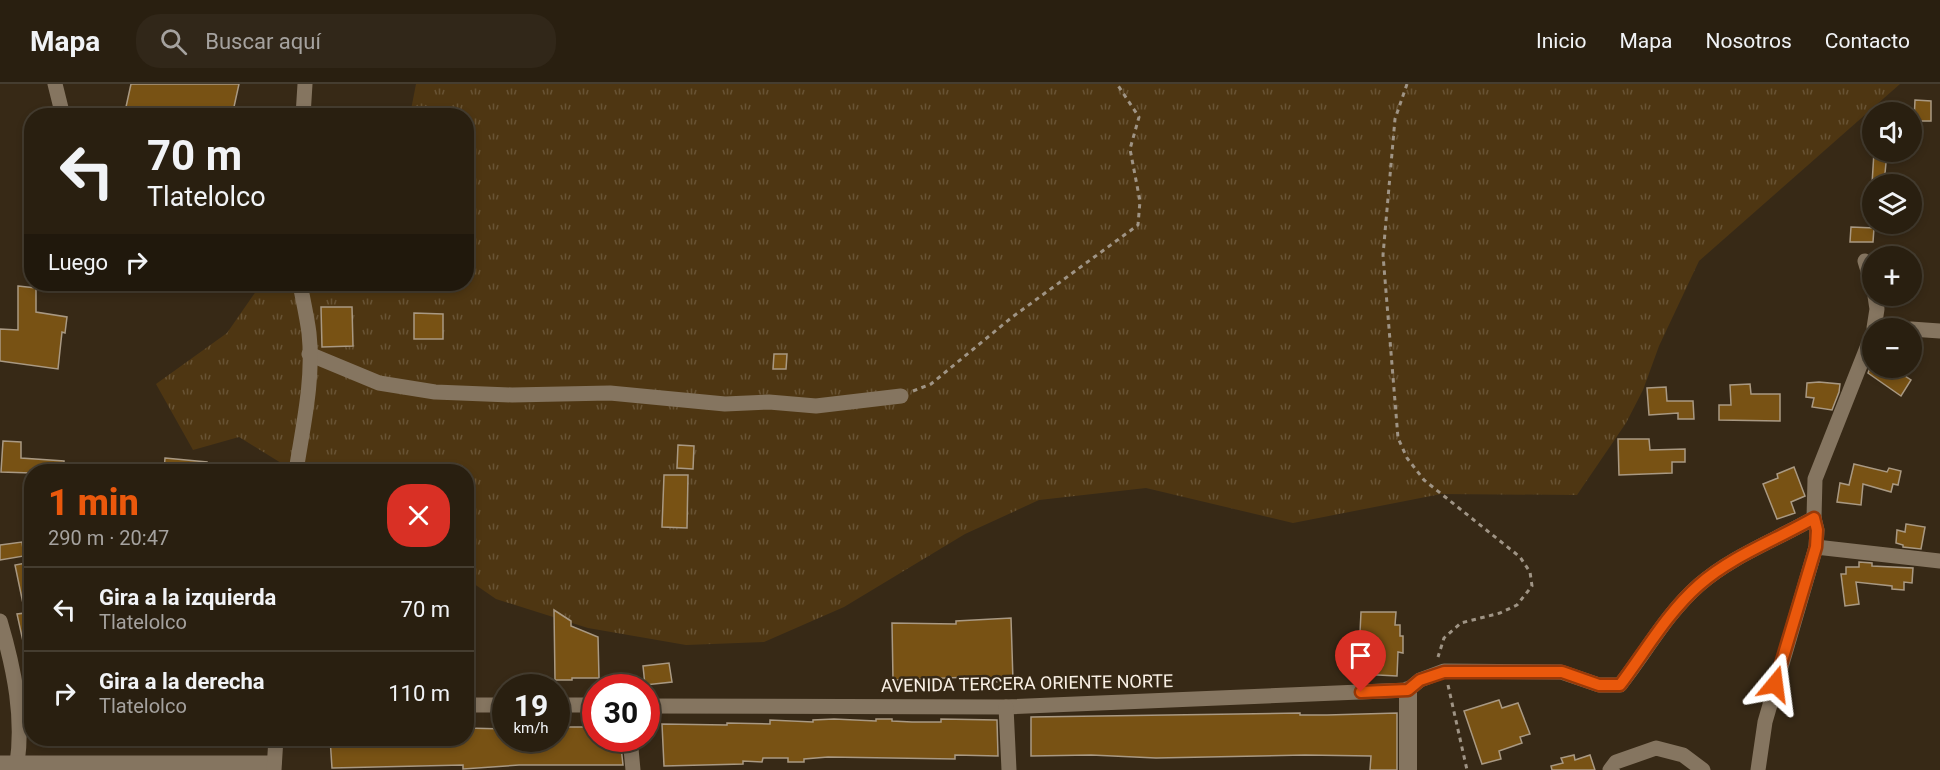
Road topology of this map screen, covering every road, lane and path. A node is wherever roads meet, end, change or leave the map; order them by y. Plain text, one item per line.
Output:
1 (55, 84) edge
2 (306, 84) edge
3 (1117, 84) edge
4 (1407, 84) edge
5 (61, 108) edge
6 (304, 108) edge
7 (301, 291) edge
8 (1922, 330) edge
9 (1940, 331) edge
10 (309, 354) junction
11 (1862, 360) edge
12 (901, 396) joint
13 (297, 464) edge
14 (1814, 518) junction
15 (1816, 547) junction
16 (1940, 561) edge
17 (0, 621) edge
18 (1438, 673) junction
19 (1408, 690) junction
20 (474, 705) edge
21 (492, 705) edge
22 (660, 706) edge
23 (1005, 707) junction
24 (275, 746) edge
25 (631, 752) edge
26 (0, 763) edge
27 (274, 766) edge
28 (16, 767) edge
29 (633, 770) edge
30 (1009, 770) edge
31 (1408, 770) edge
32 (1467, 770) edge
33 (1610, 770) edge
34 (1703, 770) edge
35 (1758, 770) edge

1 - 5 street
2 - 6 street
3 - 12 path
4 - 18 path
7 - 10 street
8 - 9 street
10 - 12 street
10 - 13 street
11 - 14 street
14 - 15 street
14 - 18 street
15 - 16 street
15 - 35 street
17 - 28 street
18 - 19 street
18 - 32 path
19 - 23 street, AVENIDA TERCERA ORIENTE NORTE
19 - 31 street
20 - 21 street
22 - 23 street, AVENIDA TERCERA ORIENTE NORTE
23 - 30 street
24 - 27 street
25 - 29 street
26 - 28 street
27 - 28 street
33 - 34 street

